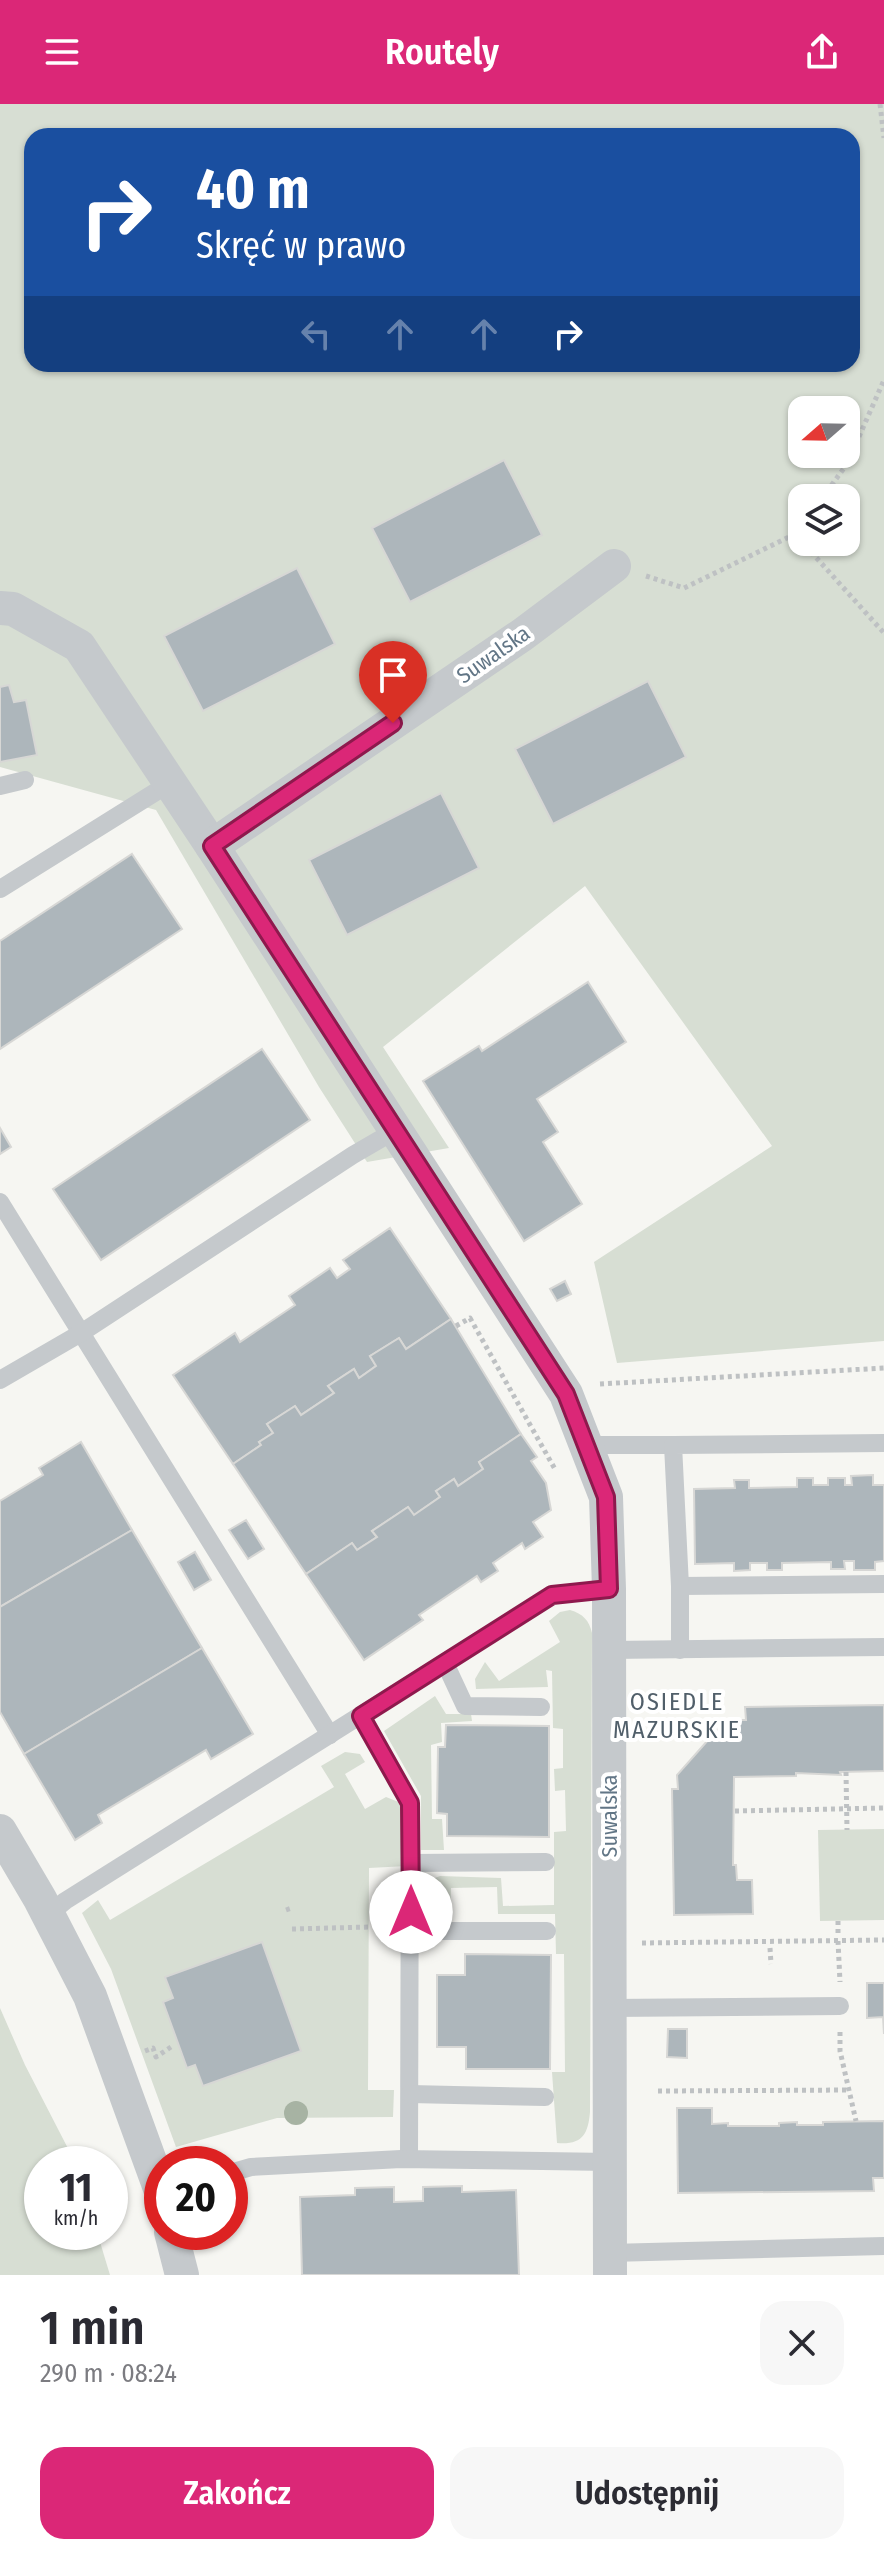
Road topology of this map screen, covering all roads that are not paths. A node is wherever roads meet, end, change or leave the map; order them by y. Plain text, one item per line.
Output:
1 (614, 566) dead end
2 (0, 608) edge
3 (25, 780) dead end
4 (170, 783) junction
5 (0, 786) edge
6 (212, 846) junction
7 (0, 889) edge
8 (396, 1130) junction
9 (0, 1202) edge
10 (81, 1333) junction
11 (0, 1380) edge
12 (884, 1443) edge
13 (586, 1445) junction
14 (673, 1445) junction
15 (884, 1584) edge
16 (680, 1586) junction
17 (609, 1589) junction
18 (884, 1647) edge
19 (609, 1650) junction
20 (680, 1650) junction
21 (445, 1663) junction
22 (541, 1707) dead end
23 (361, 1716) junction
24 (330, 1735) junction
25 (0, 1831) edge
26 (546, 1862) dead end
27 (411, 1863) junction
28 (48, 1915) junction
29 (411, 1931) junction
30 (547, 1931) dead end
31 (840, 2006) road end
32 (610, 2008) junction
33 (410, 2094) junction
34 (545, 2097) dead end
35 (145, 2146) edge
36 (409, 2159) junction
37 (610, 2162) junction
38 (248, 2168) edge
39 (884, 2246) edge
40 (176, 2250) edge
41 (610, 2264) edge
42 (182, 2275) edge

1 - 6 street, Suwalska
2 - 4 street, Suwalska
3 - 5 lane
4 - 6 street, Suwalska
4 - 7 lane
6 - 8 street, Suwalska
8 - 10 lane
8 - 13 street, Suwalska
9 - 10 lane
10 - 11 lane
10 - 24 lane
12 - 14 lane
13 - 14 lane
13 - 17 street, Suwalska
14 - 16 lane
15 - 16 lane
16 - 20 lane
17 - 19 street, Suwalska
17 - 21 lane
18 - 20 lane
19 - 20 lane
19 - 32 street, Suwalska
21 - 22 lane
21 - 23 lane
23 - 24 lane
23 - 27 lane
24 - 28 lane
25 - 28 street
26 - 27 lane
27 - 29 lane
28 - 35 street
29 - 30 lane
29 - 33 lane
31 - 32 lane
32 - 37 street, Suwalska
33 - 34 lane
33 - 36 lane
36 - 37 lane
36 - 38 lane
37 - 41 street, Suwalska
39 - 41 lane
40 - 42 street

